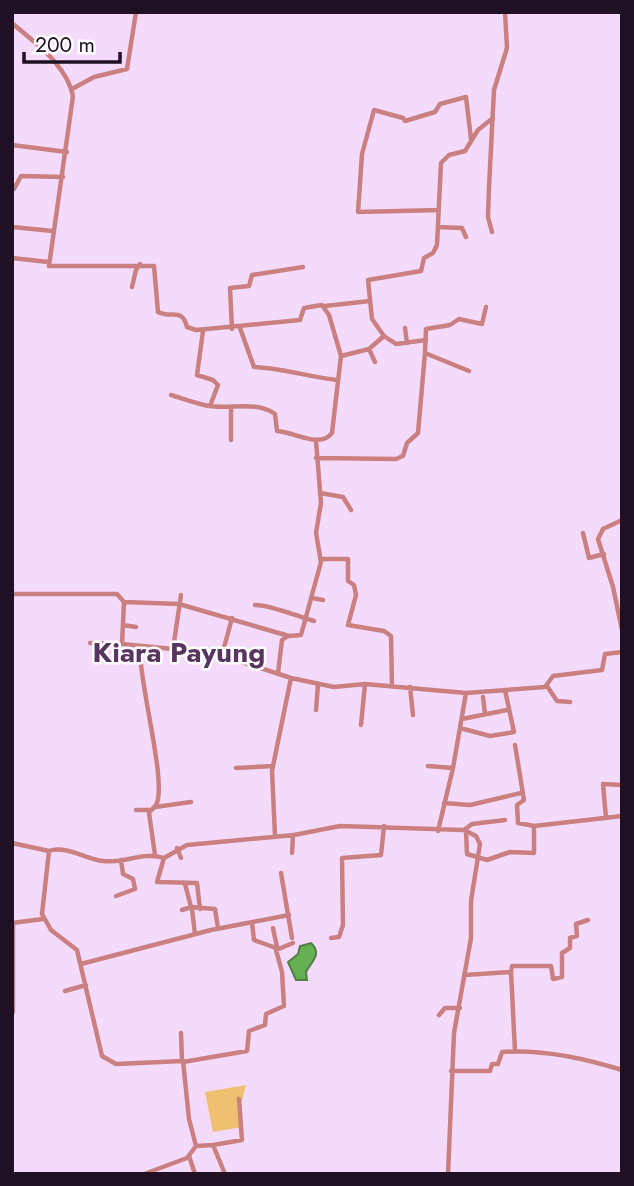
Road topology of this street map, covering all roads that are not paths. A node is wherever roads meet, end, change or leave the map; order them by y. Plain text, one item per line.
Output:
1 (136, 12) edge
2 (505, 12) edge
3 (12, 23) edge
4 (72, 89) junction
5 (493, 118) junction
6 (471, 139) junction
7 (12, 145) edge
8 (67, 152) junction
9 (63, 177) junction
10 (14, 189) edge
11 (439, 210) junction
12 (12, 227) edge
13 (438, 228) junction
14 (53, 231) junction
15 (492, 233) dead end
16 (466, 237) dead end
17 (12, 258) edge
18 (47, 262) junction
19 (141, 264) junction
20 (303, 267) dead end
21 (132, 287) dead end
22 (370, 301) junction
23 (325, 306) junction
24 (486, 307) dead end
25 (240, 328) junction
26 (405, 328) dead end
27 (232, 329) junction
28 (204, 331) junction
29 (384, 336) junction
30 (426, 340) junction
31 (407, 343) junction
32 (369, 349) junction
33 (425, 353) junction
34 (341, 356) junction
35 (374, 362) dead end
36 (469, 371) dead end
37 (337, 380) junction
38 (172, 395) dead end
39 (345, 401) dead end
40 (336, 402) junction
41 (210, 406) junction
42 (231, 408) junction
43 (231, 440) dead end
44 (316, 442) junction
45 (316, 454) junction
46 (320, 493) junction
47 (351, 510) dead end
48 (622, 520) edge
49 (583, 533) dead end
50 (604, 554) junction
51 (320, 559) junction
52 (12, 594) edge
53 (181, 595) dead end
54 (312, 598) junction
55 (323, 600) dead end
56 (124, 602) junction
57 (179, 604) junction
58 (255, 605) dead end
59 (232, 618) junction
60 (307, 619) junction
61 (314, 621) dead end
62 (123, 625) junction
63 (136, 627) dead end
64 (622, 630) edge
65 (289, 636) junction
66 (90, 643) dead end
67 (122, 644) junction
68 (140, 648) junction
69 (173, 649) junction
70 (622, 652) edge
71 (222, 655) junction
72 (278, 673) junction
73 (290, 678) junction
74 (318, 684) junction
75 (365, 684) junction
76 (392, 686) junction
77 (547, 686) junction
78 (410, 687) junction
79 (505, 690) junction
80 (466, 693) junction
81 (483, 694) junction
82 (570, 702) dead end
83 (316, 710) dead end
84 (507, 710) junction
85 (485, 714) junction
86 (413, 715) dead end
87 (462, 719) junction
88 (361, 725) dead end
89 (460, 728) junction
90 (514, 745) dead end
91 (272, 766) junction
92 (428, 766) dead end
93 (236, 768) dead end
94 (453, 768) junction
95 (622, 785) edge
96 (521, 793) junction
97 (191, 802) dead end
98 (444, 803) junction
99 (155, 807) junction
100 (136, 810) dead end
101 (150, 810) junction
102 (622, 816) edge
103 (606, 818) junction
104 (505, 820) dead end
105 (534, 826) junction
106 (384, 827) junction
107 (438, 831) junction
108 (465, 831) junction
109 (293, 835) junction
110 (275, 836) junction
111 (12, 844) edge
112 (177, 848) junction
113 (49, 852) junction
114 (292, 853) dead end
115 (155, 855) junction
116 (478, 857) junction
117 (164, 858) junction
118 (181, 858) dead end
119 (121, 860) junction
120 (281, 873) dead end
121 (185, 884) junction
122 (116, 896) dead end
123 (191, 908) junction
124 (200, 909) junction
125 (183, 910) dead end
126 (289, 915) junction
127 (43, 919) junction
128 (588, 920) dead end
129 (13, 923) edge
130 (252, 923) junction
131 (218, 928) junction
132 (273, 928) dead end
133 (195, 934) junction
134 (331, 938) dead end
135 (276, 948) junction
136 (80, 964) junction
137 (511, 972) junction
138 (465, 975) junction
139 (86, 985) junction
140 (65, 991) dead end
141 (446, 1001) dead end
142 (447, 1008) junction
143 (460, 1008) junction
144 (13, 1012) edge
145 (439, 1015) dead end
146 (181, 1033) dead end
147 (515, 1051) junction
148 (183, 1062) junction
149 (622, 1070) edge
150 (451, 1071) junction
151 (239, 1099) dead end
152 (213, 1145) junction
153 (196, 1146) junction
154 (189, 1156) junction
155 (144, 1174) edge
156 (195, 1174) edge
157 (225, 1174) edge
158 (448, 1174) edge

1 - 4 street
2 - 5 street
3 - 4 street
4 - 8 street
5 - 6 street
5 - 15 street
6 - 11 street
6 - 11 street
7 - 8 street
8 - 9 street
9 - 10 street
9 - 14 street
11 - 13 street
12 - 14 street
13 - 16 street
13 - 22 street
14 - 18 street
17 - 18 street
18 - 19 street
19 - 21 street
19 - 28 street
20 - 27 street
22 - 23 street
22 - 29 street
23 - 25 street
23 - 34 street
24 - 30 street
25 - 27 street
25 - 37 street
26 - 31 street
27 - 28 street
28 - 41 street
29 - 31 street
29 - 32 street
30 - 31 street
30 - 33 street
32 - 34 street
32 - 35 street
33 - 36 street
33 - 45 street
34 - 37 street
37 - 40 street
38 - 41 street
39 - 40 street
40 - 44 street
41 - 42 street
42 - 43 street
42 - 44 street
44 - 45 street
45 - 46 street
46 - 47 street
46 - 51 street
48 - 50 street
49 - 50 street
50 - 64 street
51 - 54 street
51 - 76 street
52 - 56 street
53 - 57 street
54 - 55 street
54 - 60 street
56 - 57 street
56 - 62 street
57 - 59 street
57 - 69 street
58 - 60 street
59 - 65 street
59 - 71 street
60 - 61 street
60 - 65 street
62 - 63 street
62 - 67 street
65 - 72 street
66 - 67 street
67 - 68 street
68 - 69 street
68 - 99 street
69 - 71 street
70 - 77 street
71 - 72 street
72 - 73 street
73 - 74 street
73 - 91 street
74 - 75 street
74 - 83 street
75 - 76 street
75 - 88 street
76 - 78 street
77 - 79 street
77 - 82 street
78 - 80 street
78 - 86 street
79 - 81 street
79 - 84 street
80 - 81 street
80 - 87 street
81 - 85 street
84 - 85 street
84 - 89 street
85 - 87 street
87 - 89 street
89 - 94 street
90 - 96 street
91 - 93 street
91 - 110 street
92 - 94 street
94 - 98 street
95 - 103 street
96 - 98 street
96 - 105 street
97 - 99 street
98 - 107 street
99 - 101 street
100 - 101 street
101 - 115 street
102 - 103 street
103 - 105 street
104 - 108 street
105 - 116 street
106 - 107 street
106 - 109 street
106 - 134 street
107 - 108 street
108 - 116 street
108 - 116 street
109 - 110 street
109 - 114 street
110 - 112 street
111 - 113 street
112 - 117 street
112 - 118 street
113 - 119 street
113 - 127 street
115 - 117 street
115 - 119 street
116 - 138 street
117 - 121 street
119 - 122 street
120 - 126 street
121 - 123 street
121 - 124 street
123 - 124 street
123 - 125 street
123 - 133 street
124 - 131 street
126 - 130 street
126 - 135 street
127 - 129 street
127 - 136 street
128 - 137 street
129 - 144 street
130 - 131 street
130 - 135 street
131 - 133 street
132 - 135 street
133 - 136 street
135 - 148 street
136 - 139 street
137 - 138 street
137 - 147 street
138 - 143 street
139 - 140 street
139 - 148 street
141 - 142 street
142 - 143 street
142 - 145 street
143 - 150 street
146 - 148 street
147 - 149 street
147 - 150 street
148 - 153 street
150 - 158 street
151 - 152 street
152 - 153 street
152 - 157 street
153 - 154 street
154 - 155 street
154 - 156 street

